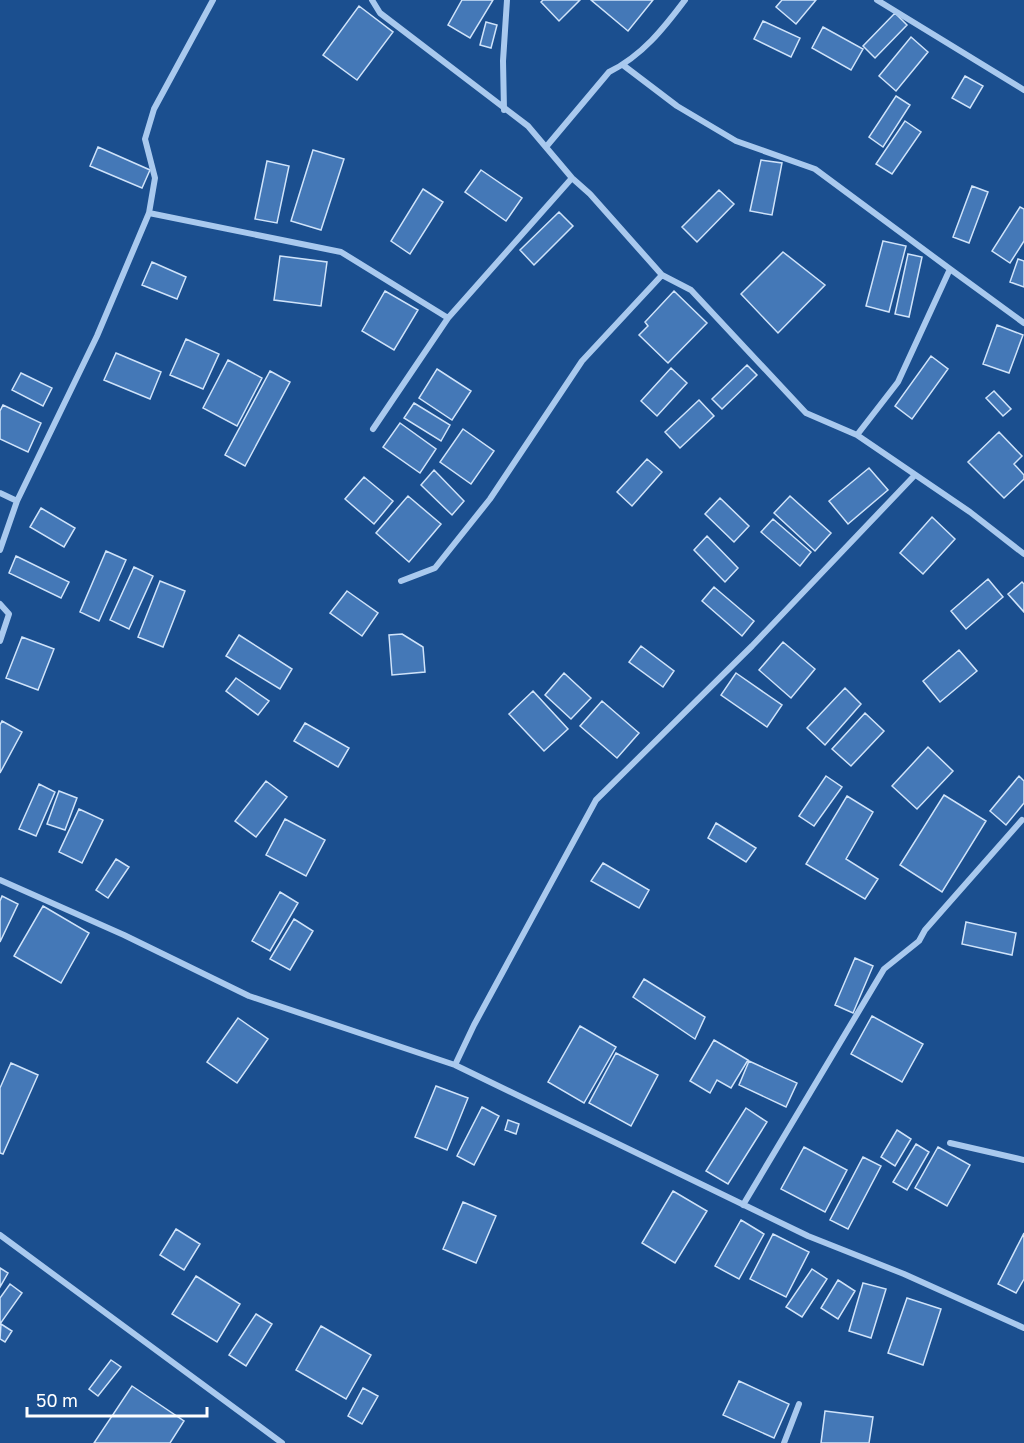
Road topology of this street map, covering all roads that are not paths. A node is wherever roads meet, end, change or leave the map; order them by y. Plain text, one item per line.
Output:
1 (213, 0) edge
2 (372, 0) edge
3 (507, 0) edge
4 (685, 0) edge
5 (877, 0) edge
6 (623, 65) junction
7 (1024, 90) edge
8 (504, 110) junction
9 (546, 147) junction
10 (572, 178) junction
11 (149, 213) junction
12 (950, 269) junction
13 (662, 275) junction
14 (448, 318) junction
15 (1024, 323) edge
16 (373, 429) dead end
17 (857, 435) junction
18 (914, 476) junction
19 (0, 493) edge
20 (17, 501) junction
21 (0, 550) edge
22 (1024, 554) edge
23 (401, 581) dead end
24 (0, 604) edge
25 (0, 641) edge
26 (1022, 820) dead end
27 (0, 880) edge
28 (455, 1065) junction
29 (950, 1143) dead end
30 (1024, 1160) edge
31 (742, 1205) junction
32 (0, 1235) edge
33 (1024, 1328) edge
34 (799, 1404) dead end
35 (282, 1443) edge
36 (784, 1443) edge

1 - 11 street
2 - 8 street
3 - 8 street
4 - 6 street
5 - 7 street
6 - 9 street
6 - 12 street
8 - 9 street
9 - 10 street
10 - 13 street
10 - 14 street
11 - 14 street
11 - 20 street
12 - 15 street
12 - 17 street
13 - 17 street
13 - 23 street
14 - 16 street
17 - 18 street
18 - 22 street
18 - 28 street
19 - 20 street
20 - 21 street
24 - 25 street
26 - 31 street
27 - 28 street
28 - 31 street
29 - 30 street
31 - 33 street
32 - 35 street
34 - 36 street

